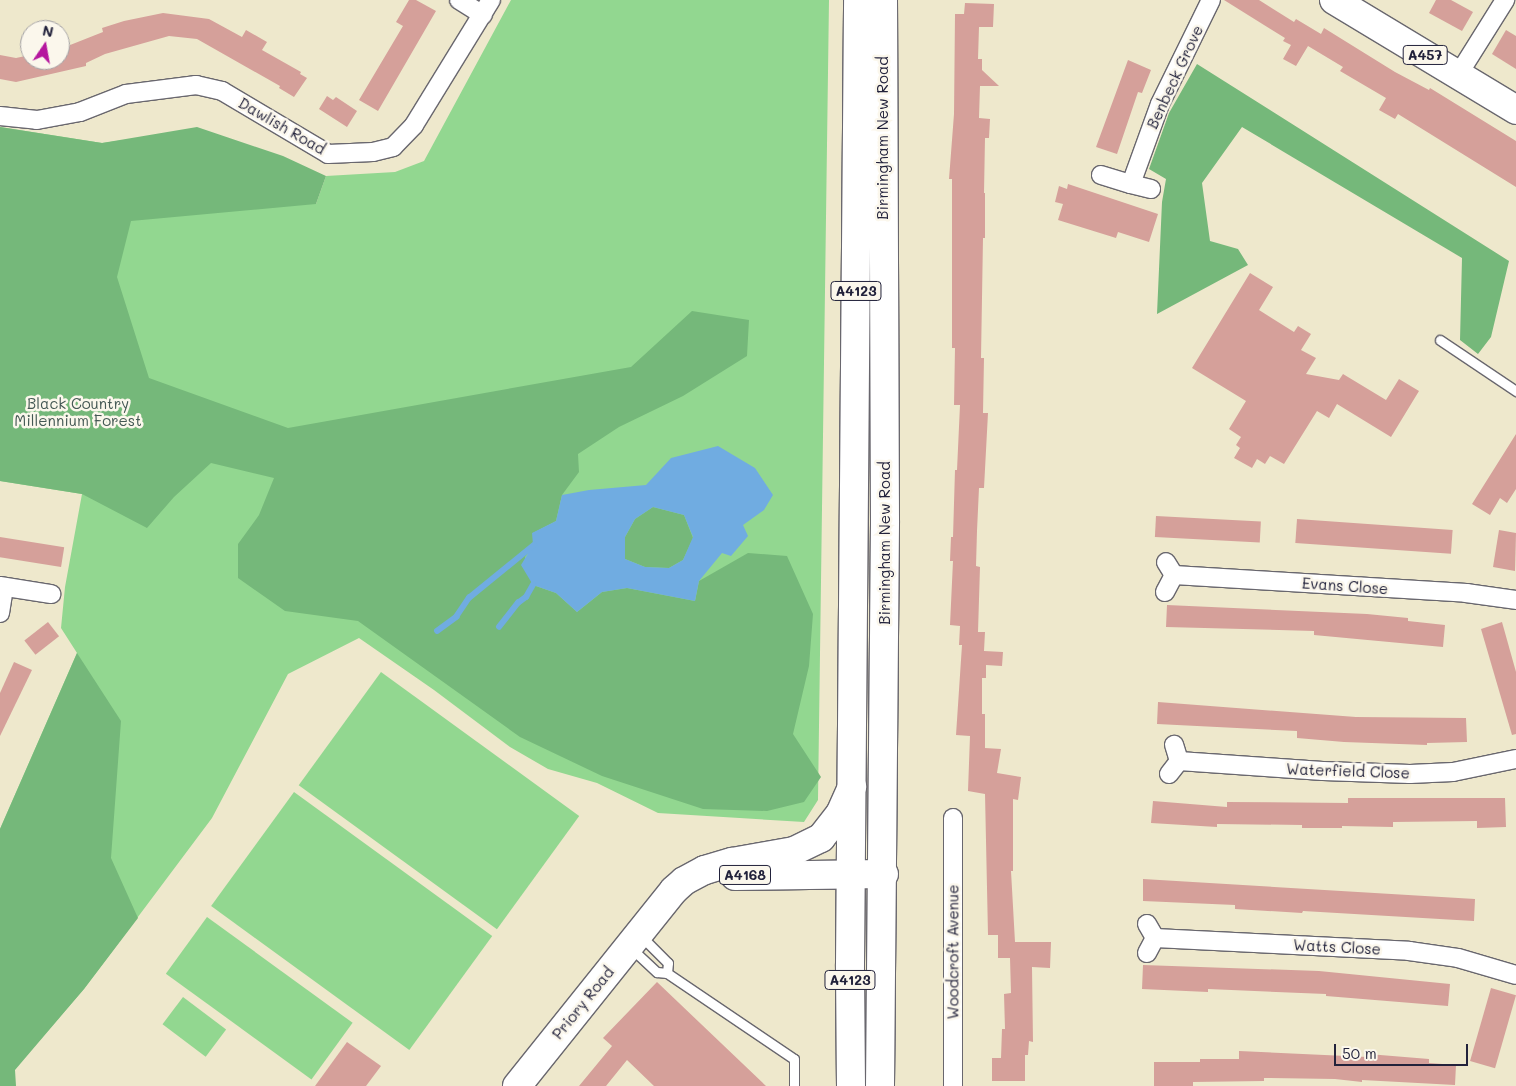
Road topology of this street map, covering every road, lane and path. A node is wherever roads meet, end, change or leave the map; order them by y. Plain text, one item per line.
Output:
1 (459, 0) edge
2 (858, 0) edge
3 (883, 0) edge
4 (1211, 0) edge
5 (1334, 0) edge
6 (1505, 0) edge
7 (487, 7) edge
8 (1458, 75) junction
9 (1516, 110) edge
10 (0, 116) edge
11 (1101, 175) dead end
12 (1131, 184) junction
13 (1151, 189) dead end
14 (1440, 340) dead end
15 (1516, 391) edge
16 (2, 587) edge
17 (1165, 592) dead end
18 (51, 594) dead end
19 (1516, 600) edge
20 (0, 614) edge
21 (1516, 759) edge
22 (1174, 760) dead end
23 (852, 787) junction
24 (953, 818) dead end
25 (852, 873) junction
26 (884, 874) junction
27 (639, 933) junction
28 (1147, 953) dead end
29 (667, 973) junction
30 (1516, 975) edge
31 (517, 1086) edge
32 (794, 1086) edge
33 (851, 1086) edge
34 (880, 1086) edge
35 (953, 1086) edge

1 - 7 street
2 - 23 main road, Birmingham New Road / A4123
3 - 26 main road, Birmingham New Road / A4123
4 - 12 street, Benbeck Grove
5 - 8 main road, A457
6 - 8 street
7 - 10 street, Dawlish Road
8 - 9 main road, A457
11 - 12 street
12 - 13 street
14 - 15 lane
16 - 18 street
16 - 20 street
17 - 19 street, Evans Close
21 - 22 street, Waterfield Close
23 - 25 main road, Birmingham New Road / A4123
23 - 27 main road, Priory Road / A4168
24 - 35 street, Woodcroft Avenue
25 - 26 main road, Priory Road / A4168
25 - 27 main road, Priory Road / A4168
25 - 33 main road, Birmingham New Road / A4123
26 - 34 main road, Birmingham New Road / A4123
27 - 29 lane
27 - 29 lane
27 - 31 main road, Priory Road / A4168
28 - 30 street, Watts Close
29 - 32 lane

